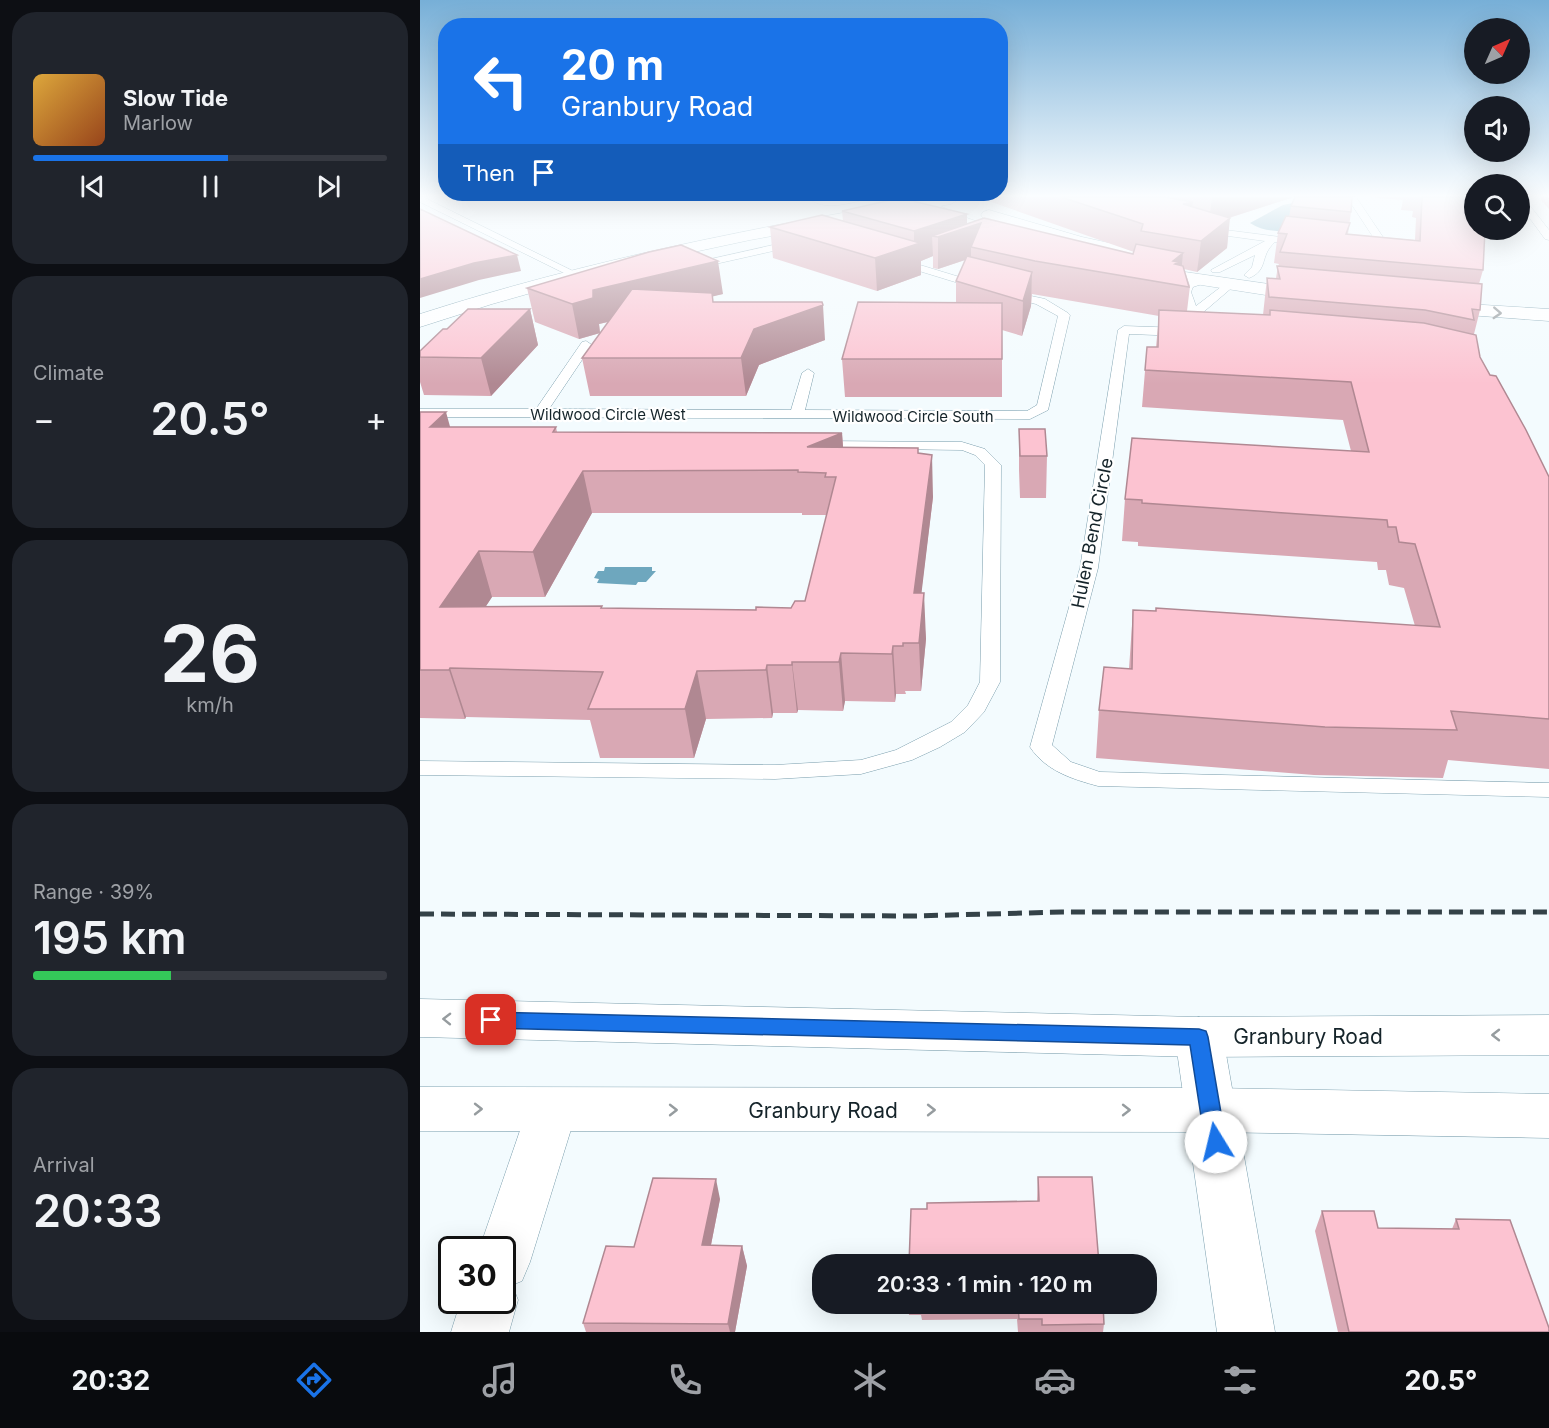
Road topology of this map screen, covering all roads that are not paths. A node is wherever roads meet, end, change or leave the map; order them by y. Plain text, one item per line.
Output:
1 (543, 259) edge
2 (631, 259) edge
3 (726, 259) edge
4 (886, 259) edge
5 (1091, 259) edge
6 (1152, 259) edge
7 (1241, 259) edge
8 (1259, 259) edge
9 (942, 260) edge
10 (919, 267) junction
11 (679, 270) edge
12 (572, 273) junction
13 (1249, 275) junction
14 (1209, 276) junction
15 (1230, 285) junction
16 (1549, 299) edge
17 (1194, 314) junction
18 (1549, 315) edge
19 (420, 321) edge
20 (586, 345) dead end
21 (808, 373) dead end
22 (420, 413) edge
23 (540, 414) junction
24 (796, 416) junction
25 (797, 445) edge
26 (420, 768) edge
27 (1549, 790) edge
28 (420, 1018) edge
29 (1549, 1035) edge
30 (1199, 1037) junction
31 (420, 1109) edge
32 (552, 1110) junction
33 (1211, 1110) junction
34 (1549, 1116) edge
35 (511, 1236) edge
36 (486, 1314) edge
37 (480, 1332) edge
38 (1246, 1332) edge

1 - 12 lane
2 - 12 street
3 - 11 lane
4 - 10 lane
5 - 14 street
6 - 14 street
7 - 14 lane
8 - 13 lane
9 - 10 lane
10 - 24 lane, Wildwood Circle South
12 - 19 street
13 - 14 street
13 - 15 street
13 - 15 street
14 - 15 street
14 - 17 lane
15 - 17 lane
16 -> 18 street
17 - 27 lane, Hulen Bend Circle
20 - 23 lane
21 - 24 lane
22 - 23 lane, Wildwood Circle West
23 - 24 lane, Wildwood Circle West
25 - 26 lane
30 -> 28 street, Granbury Road
29 -> 30 street, Granbury Road
30 - 33 street
31 -> 32 street, Granbury Road
32 -> 33 street, Granbury Road
32 - 35 street
33 - 34 street, Granbury Road
33 - 38 street
36 - 37 street

